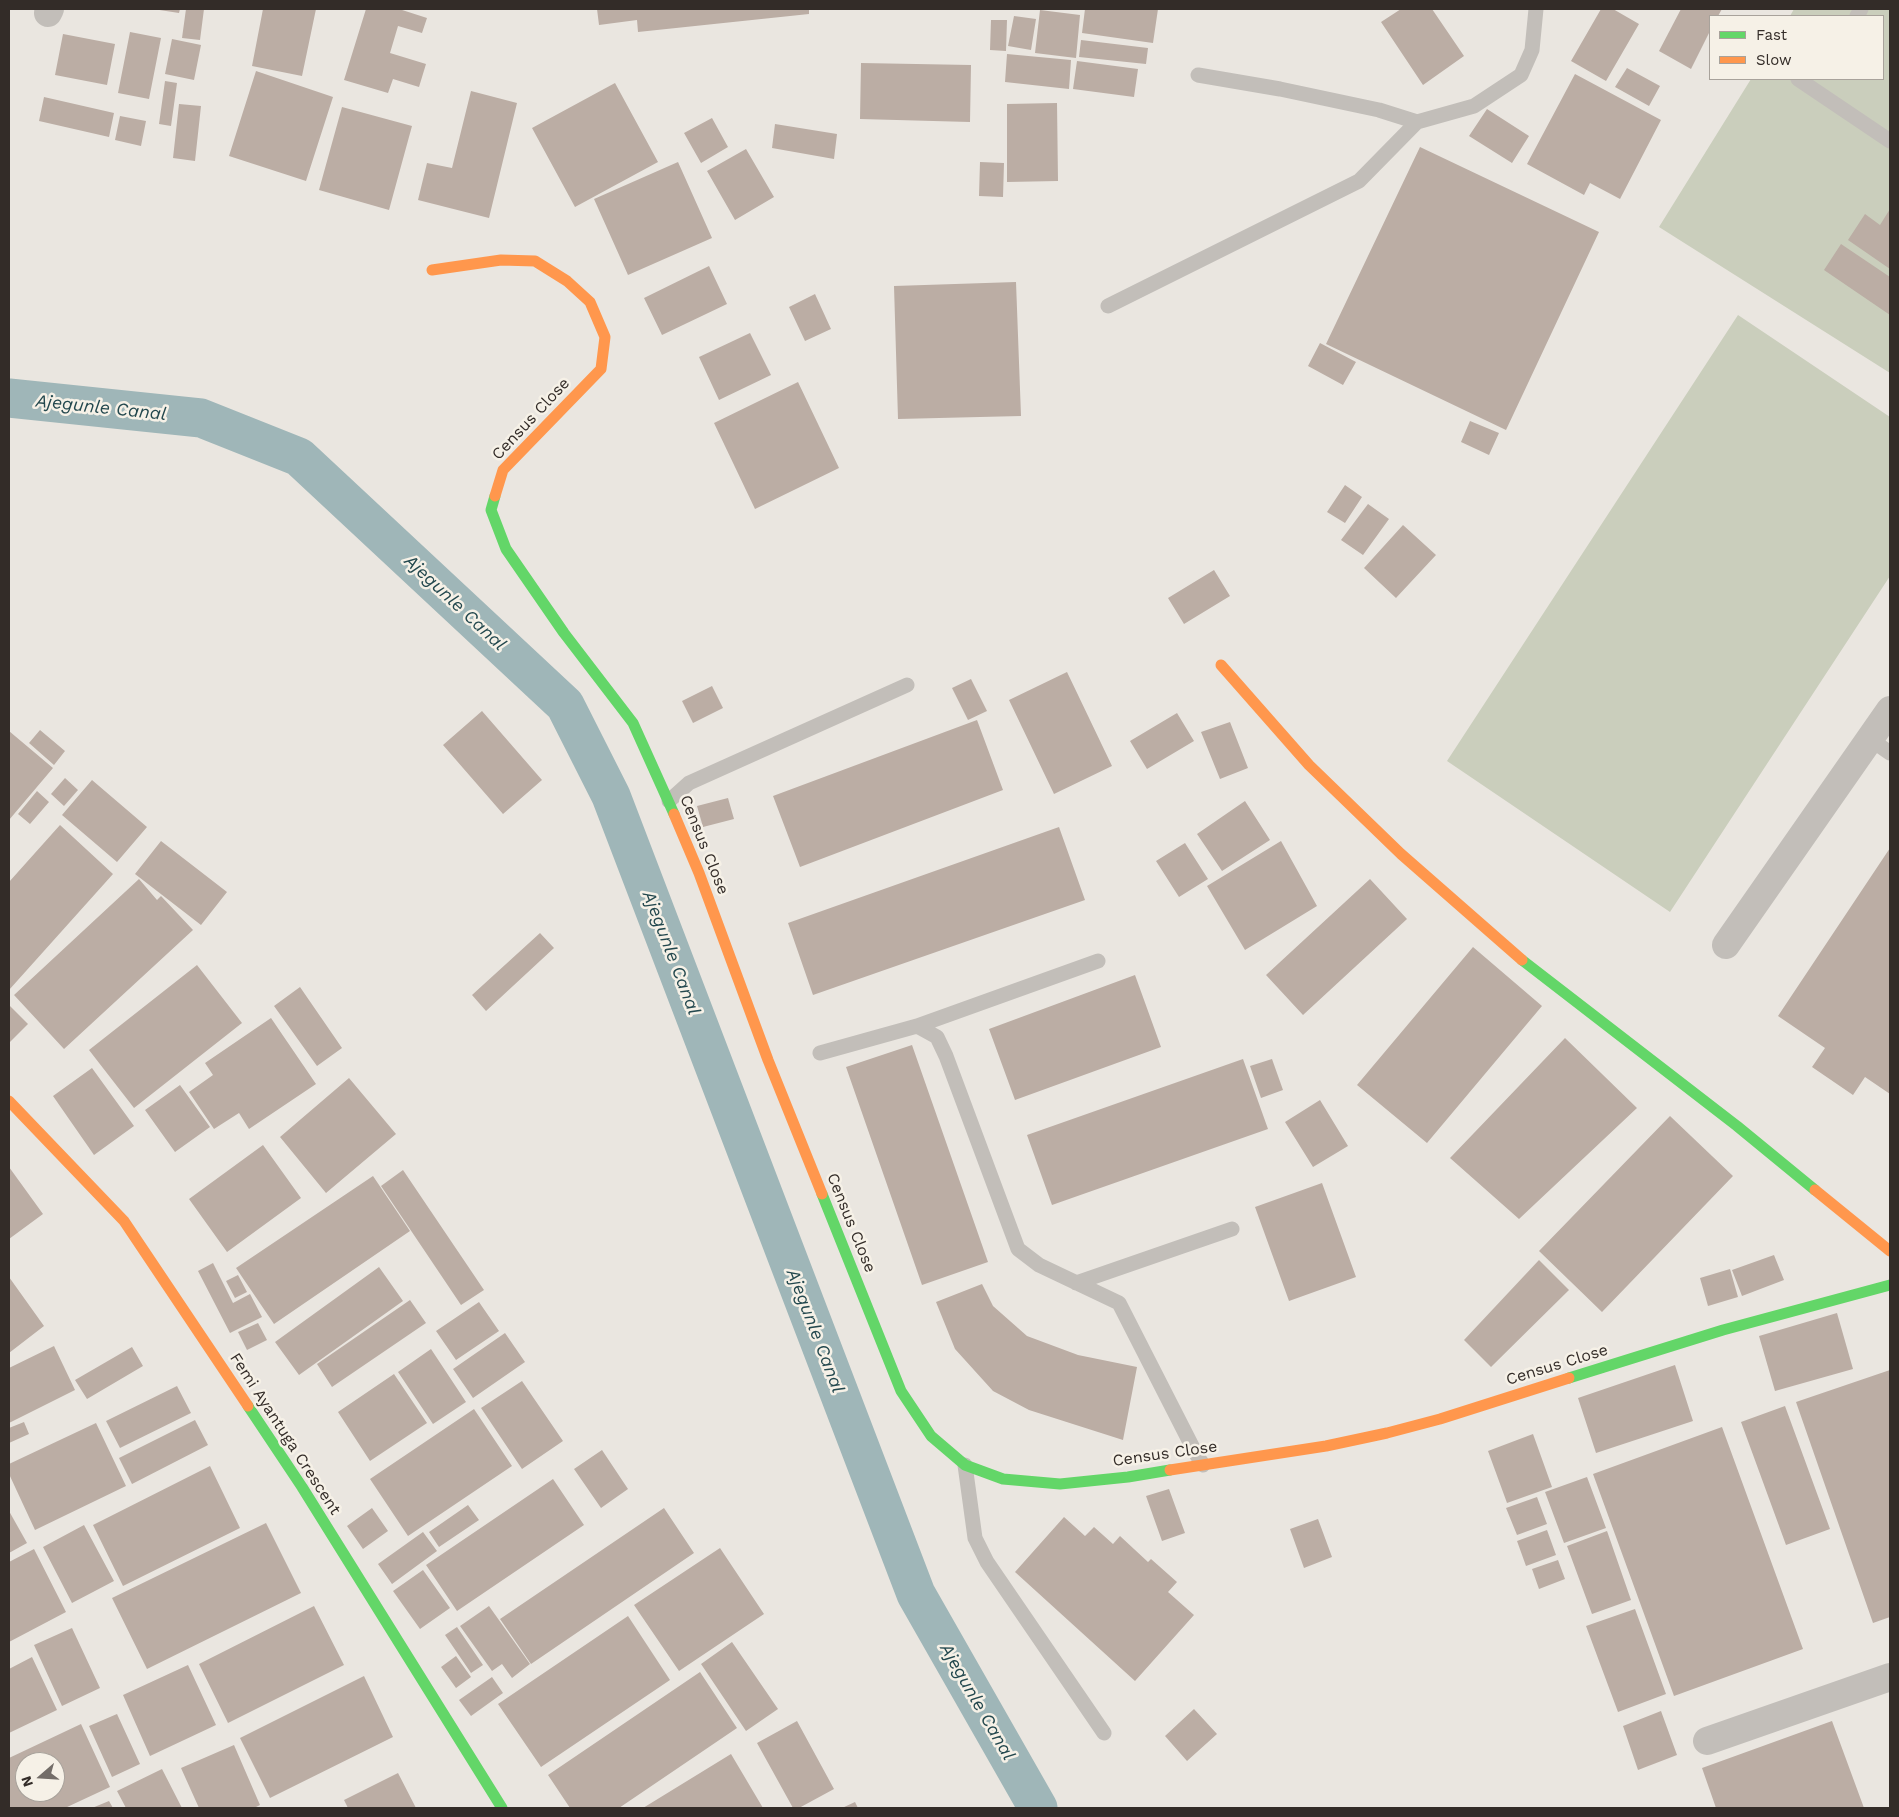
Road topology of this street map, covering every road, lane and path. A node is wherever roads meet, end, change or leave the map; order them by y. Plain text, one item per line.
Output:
1 (1536, 9) edge
2 (1198, 75) dead end
3 (1814, 83) edge
4 (1417, 122) junction
5 (1890, 141) edge
6 (432, 270) dead end
7 (1108, 306) dead end
8 (1221, 664) dead end
9 (906, 685) dead end
10 (1890, 710) edge
11 (1880, 746) edge
12 (669, 801) junction
13 (1726, 945) dead end
14 (1098, 961) dead end
15 (917, 1026) junction
16 (820, 1053) dead end
17 (9, 1101) edge
18 (1232, 1229) dead end
19 (1890, 1251) edge
20 (1076, 1283) junction
21 (1890, 1285) edge
22 (1203, 1465) junction
23 (965, 1466) junction
24 (1890, 1677) edge
25 (1104, 1733) dead end
26 (1708, 1741) dead end
27 (502, 1808) edge

1 - 4 lane
2 - 4 lane
3 - 5 lane
4 - 7 lane
6 - 12 street, Census Close
8 - 19 street
9 - 12 lane
10 - 11 street
11 - 13 street
12 - 23 street, Census Close
14 - 15 lane
15 - 16 lane
15 - 20 lane
17 - 27 street, Femi Ayantuga Crescent
18 - 20 lane
20 - 22 lane
21 - 22 street, Census Close
22 - 23 street, Census Close
23 - 25 lane
24 - 26 street

